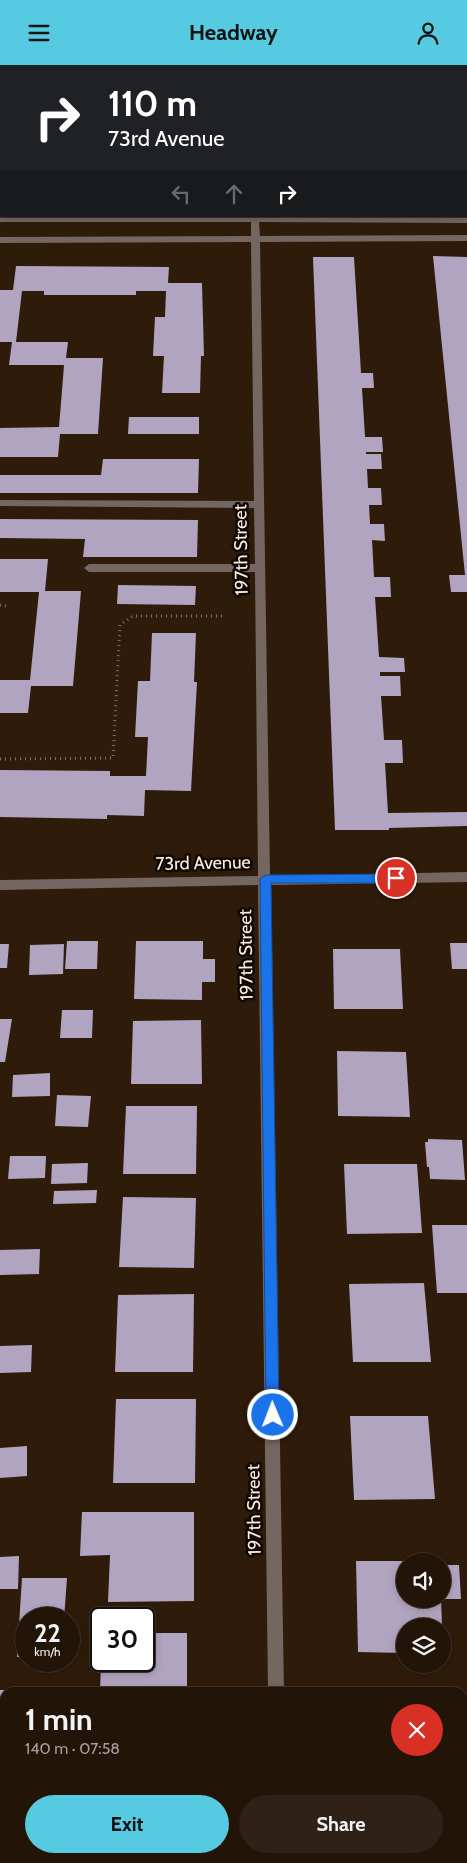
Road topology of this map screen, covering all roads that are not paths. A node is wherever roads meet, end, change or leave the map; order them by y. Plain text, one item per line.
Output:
1 (255, 218) edge
2 (0, 219) edge
3 (467, 220) edge
4 (467, 238) edge
5 (0, 240) edge
6 (255, 240) junction
7 (0, 503) edge
8 (260, 505) junction
9 (261, 568) junction
10 (89, 569) dead end
11 (467, 877) edge
12 (266, 879) junction
13 (0, 885) edge
14 (276, 1687) edge

1 - 2 street
1 - 3 street
1 - 6 street, 197th Street
4 - 6 street
5 - 6 street
6 - 8 street, 197th Street
7 - 8 street
8 - 9 street, 197th Street
9 - 10 street
9 - 12 street, 197th Street
11 - 12 street, 73rd Avenue
12 - 13 street, 73rd Avenue
12 - 14 street, 197th Street

